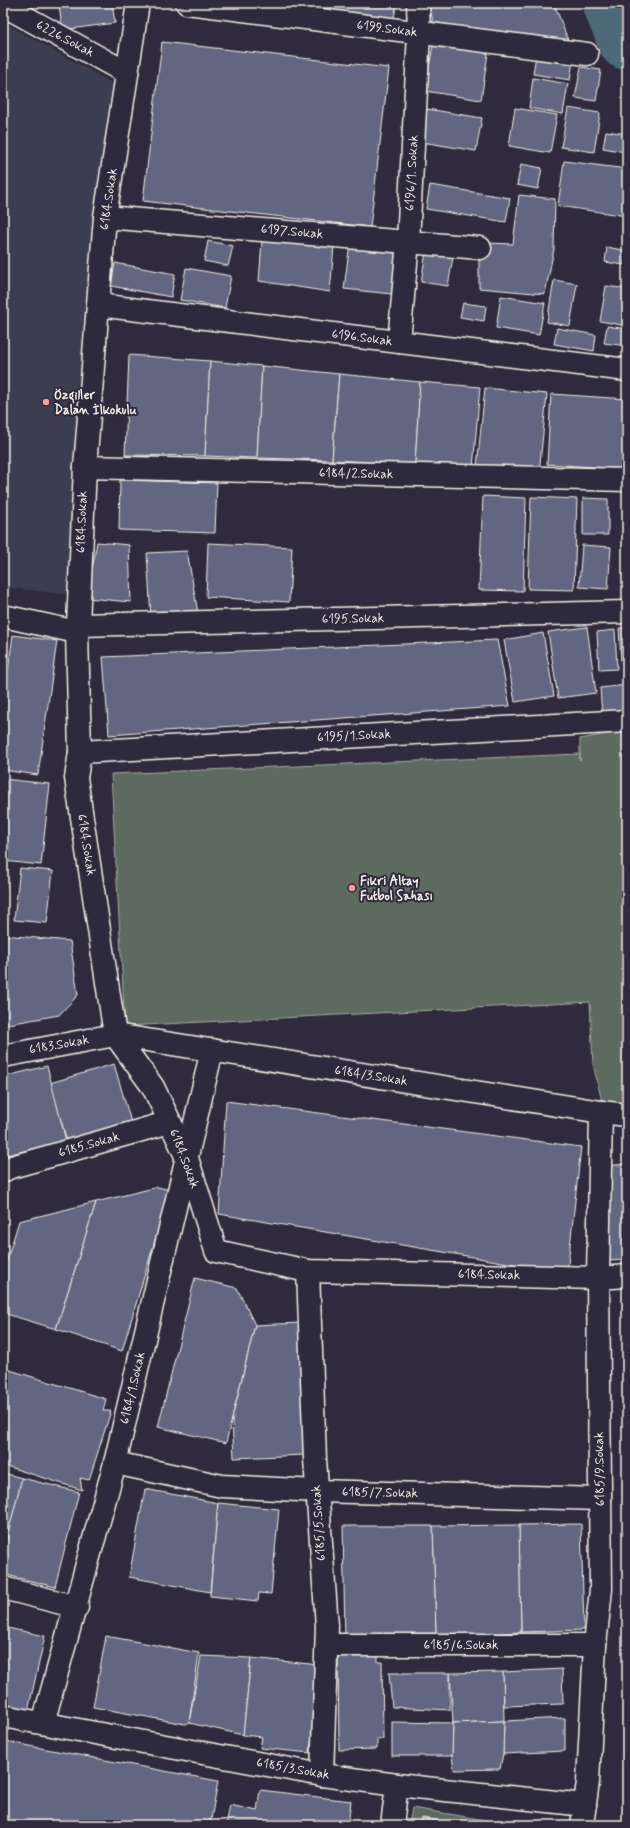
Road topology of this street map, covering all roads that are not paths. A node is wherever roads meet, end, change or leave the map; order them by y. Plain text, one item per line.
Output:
1 (138, 3) edge
2 (187, 3) edge
3 (418, 3) edge
4 (3, 5) edge
5 (419, 33) junction
6 (587, 54) dead end
7 (128, 73) junction
8 (105, 216) junction
9 (408, 241) junction
10 (480, 248) dead end
11 (98, 305) junction
12 (399, 342) junction
13 (627, 370) edge
14 (85, 467) junction
15 (627, 480) edge
16 (627, 612) edge
17 (3, 616) edge
18 (77, 629) junction
19 (627, 721) edge
20 (80, 752) junction
21 (115, 1035) junction
22 (212, 1050) junction
23 (3, 1056) edge
24 (601, 1112) junction
25 (627, 1115) edge
26 (170, 1122) junction
27 (186, 1158) junction
28 (5, 1170) edge
29 (308, 1271) junction
30 (627, 1276) edge
31 (598, 1278) junction
32 (115, 1463) junction
33 (317, 1492) junction
34 (600, 1500) junction
35 (3, 1588) edge
36 (77, 1607) junction
37 (595, 1644) junction
38 (327, 1645) junction
39 (3, 1716) edge
40 (43, 1723) junction
41 (322, 1775) junction
42 (397, 1785) junction
43 (584, 1815) edge
44 (392, 1825) edge

1 - 7 street, 6184.Sokak
2 - 5 street, 6199.Sokak
3 - 5 street, 6196/1. Sokak
4 - 7 street, 6226.Sokak
5 - 6 street, 6199.Sokak
5 - 9 street, 6196/1. Sokak
7 - 8 street, 6184.Sokak
8 - 9 street, 6197.Sokak
8 - 11 street, 6184.Sokak
9 - 10 street, 6197.Sokak
9 - 12 street, 6196/1. Sokak
11 - 12 street, 6196.Sokak
11 - 14 street, 6184.Sokak
12 - 13 street, 6196.Sokak
14 - 15 street, 6184/2.Sokak
14 - 18 street, 6184.Sokak
16 - 18 street, 6195.Sokak
17 - 18 street, 6195.Sokak
18 - 20 street, 6184.Sokak
19 - 20 street, 6195/1.Sokak
20 - 21 street, 6184.Sokak
21 - 22 street, 6184/3.Sokak
21 - 23 street, 6183.Sokak
21 - 26 street, 6184.Sokak
22 - 24 street, 6184/3.Sokak
22 - 27 street, 6184/1.Sokak
24 - 25 street, 6184/3.Sokak
24 - 31 street, 6185/9.Sokak
26 - 27 street, 6184.Sokak
26 - 28 street, 6185.Sokak
27 - 29 street, 6184.Sokak
27 - 32 street, 6184/1.Sokak
29 - 31 street, 6184.Sokak
29 - 33 street, 6185/5.Sokak
30 - 31 street, 6184.Sokak
31 - 34 street, 6185/9.Sokak
32 - 33 street, 6185/7.Sokak
32 - 36 street, 6184/1.Sokak
33 - 34 street, 6185/7.Sokak
33 - 38 street, 6185/5.Sokak
34 - 37 street, 6185/9.Sokak
35 - 36 street
36 - 40 street, 6184/1.Sokak
37 - 38 street, 6185/6.Sokak
37 - 43 street, 6185/9.Sokak
38 - 41 street, 6185/5.Sokak
39 - 40 street, 6185/3.Sokak
40 - 41 street, 6185/3.Sokak
41 - 42 street, 6185/3.Sokak
42 - 43 street, 6185/3.Sokak
42 - 44 street

